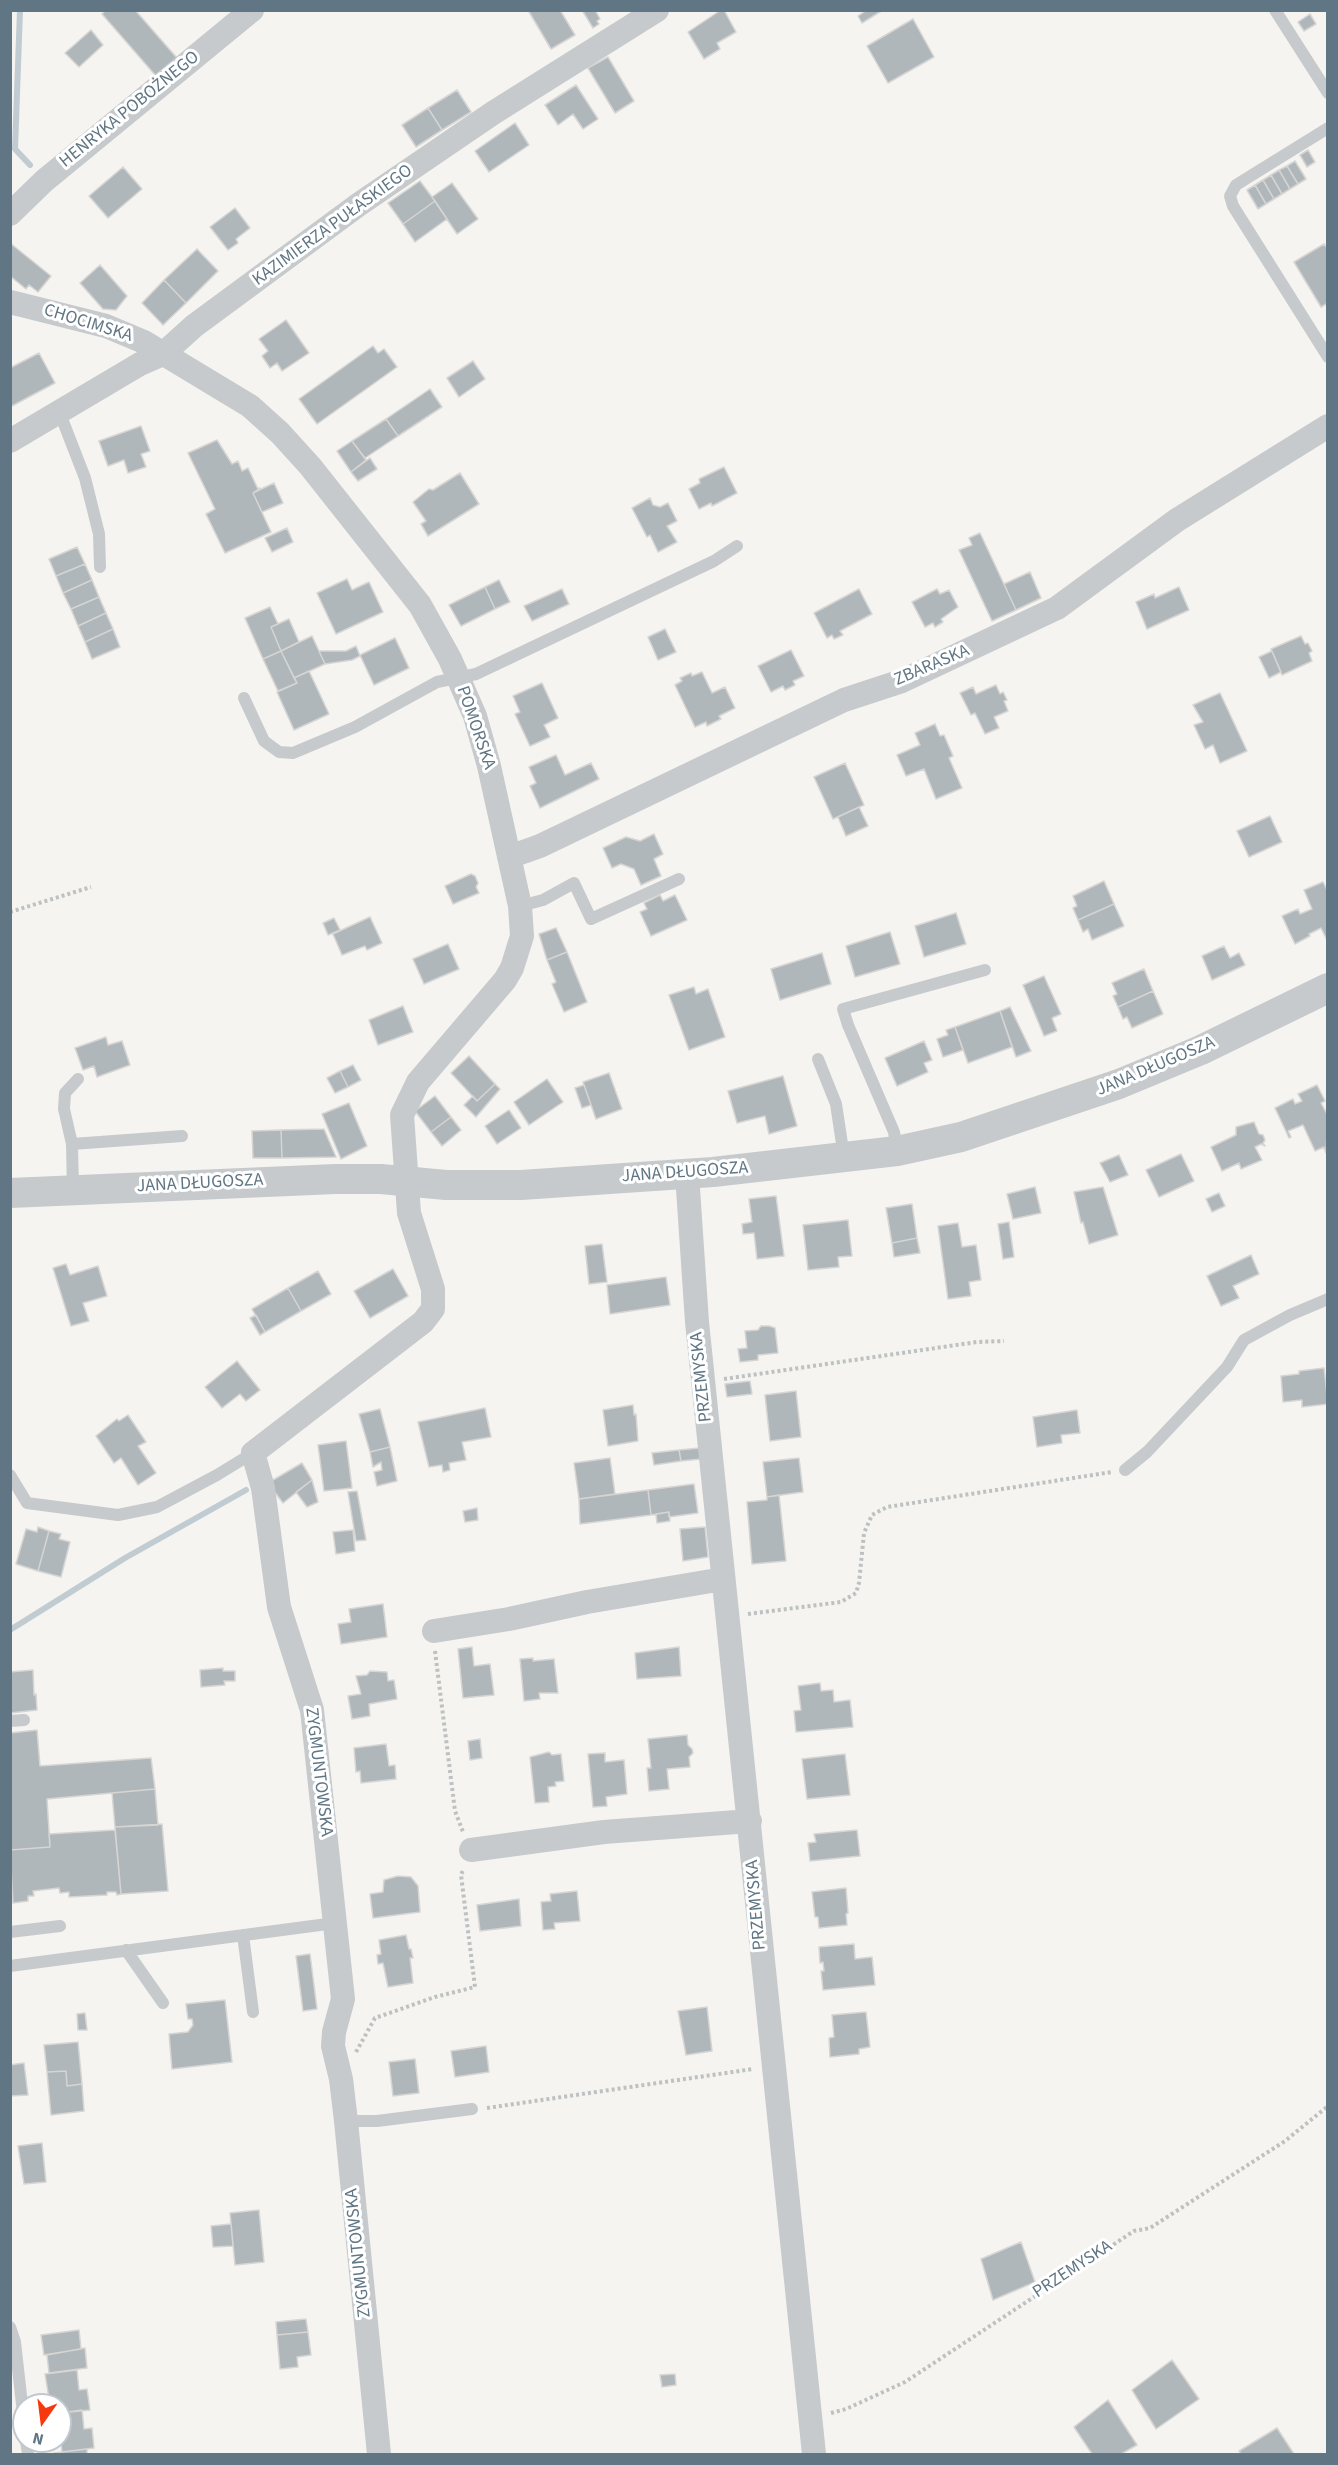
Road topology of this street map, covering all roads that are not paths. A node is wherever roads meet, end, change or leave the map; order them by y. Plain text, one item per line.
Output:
1 (657, 10) edge
2 (1275, 10) edge
3 (242, 14) edge
4 (1328, 93) edge
5 (1328, 128) edge
6 (10, 214) edge
7 (10, 302) edge
8 (163, 354) junction
9 (1328, 357) edge
10 (59, 411) junction
11 (1328, 426) edge
12 (10, 441) edge
13 (737, 546) dead end
14 (100, 567) dead end
15 (457, 676) junction
16 (244, 698) dead end
17 (509, 857) junction
18 (679, 879) dead end
19 (520, 906) junction
20 (985, 970) dead end
21 (1326, 990) edge
22 (818, 1059) dead end
23 (78, 1079) dead end
24 (182, 1136) dead end
25 (72, 1144) junction
26 (897, 1151) junction
27 (844, 1158) junction
28 (687, 1174) junction
29 (406, 1181) junction
30 (73, 1190) junction
31 (10, 1193) edge
32 (1328, 1299) edge
33 (253, 1453) junction
34 (1125, 1470) road end
35 (10, 1475) edge
36 (723, 1579) junction
37 (434, 1631) road end
38 (24, 1720) dead end
39 (10, 1722) edge
40 (750, 1821) junction
41 (471, 1850) road end
42 (335, 1923) junction
43 (60, 1926) dead end
44 (10, 1932) edge
45 (243, 1935) junction
46 (126, 1950) junction
47 (10, 1965) edge
48 (163, 2003) dead end
49 (253, 2012) dead end
50 (471, 2109) road end
51 (346, 2121) junction
52 (10, 2327) edge
53 (21, 2393) edge
54 (379, 2454) edge
55 (814, 2454) edge

1 - 8 street, KAZIMIERZA PUŁASKIEGO
2 - 4 lane
3 - 6 street, HENRYKA POBOŻNEGO
5 - 9 lane
7 - 8 street, CHOCIMSKA
8 - 10 street, KAZIMIERZA PUŁASKIEGO
8 - 15 street, POMORSKA
10 - 12 street, KAZIMIERZA PUŁASKIEGO
10 - 14 lane
11 - 17 street, ZBARASKA
13 - 15 lane
15 - 16 lane
15 - 17 street, POMORSKA
17 - 19 street, POMORSKA
18 - 19 lane
19 - 29 street, POMORSKA
20 - 26 lane
21 - 26 street, JANA DŁUGOSZA
22 - 27 lane
23 - 25 lane
24 - 25 lane
25 - 30 lane
26 - 27 street, JANA DŁUGOSZA
27 - 28 street, JANA DŁUGOSZA
28 - 29 street, JANA DŁUGOSZA
28 - 36 street, PRZEMYSKA
29 - 30 street, JANA DŁUGOSZA
29 - 33 street
30 - 31 street, JANA DŁUGOSZA
32 - 34 lane
33 - 35 lane
33 - 42 street, ZYGMUNTOWSKA
36 - 37 street
36 - 40 street, PRZEMYSKA
38 - 39 lane
40 - 41 street
40 - 55 street, PRZEMYSKA
42 - 45 lane
42 - 51 street, ZYGMUNTOWSKA
43 - 44 lane
45 - 46 lane
45 - 49 lane
46 - 47 lane
46 - 48 lane
50 - 51 lane
51 - 54 street, ZYGMUNTOWSKA
52 - 53 lane

